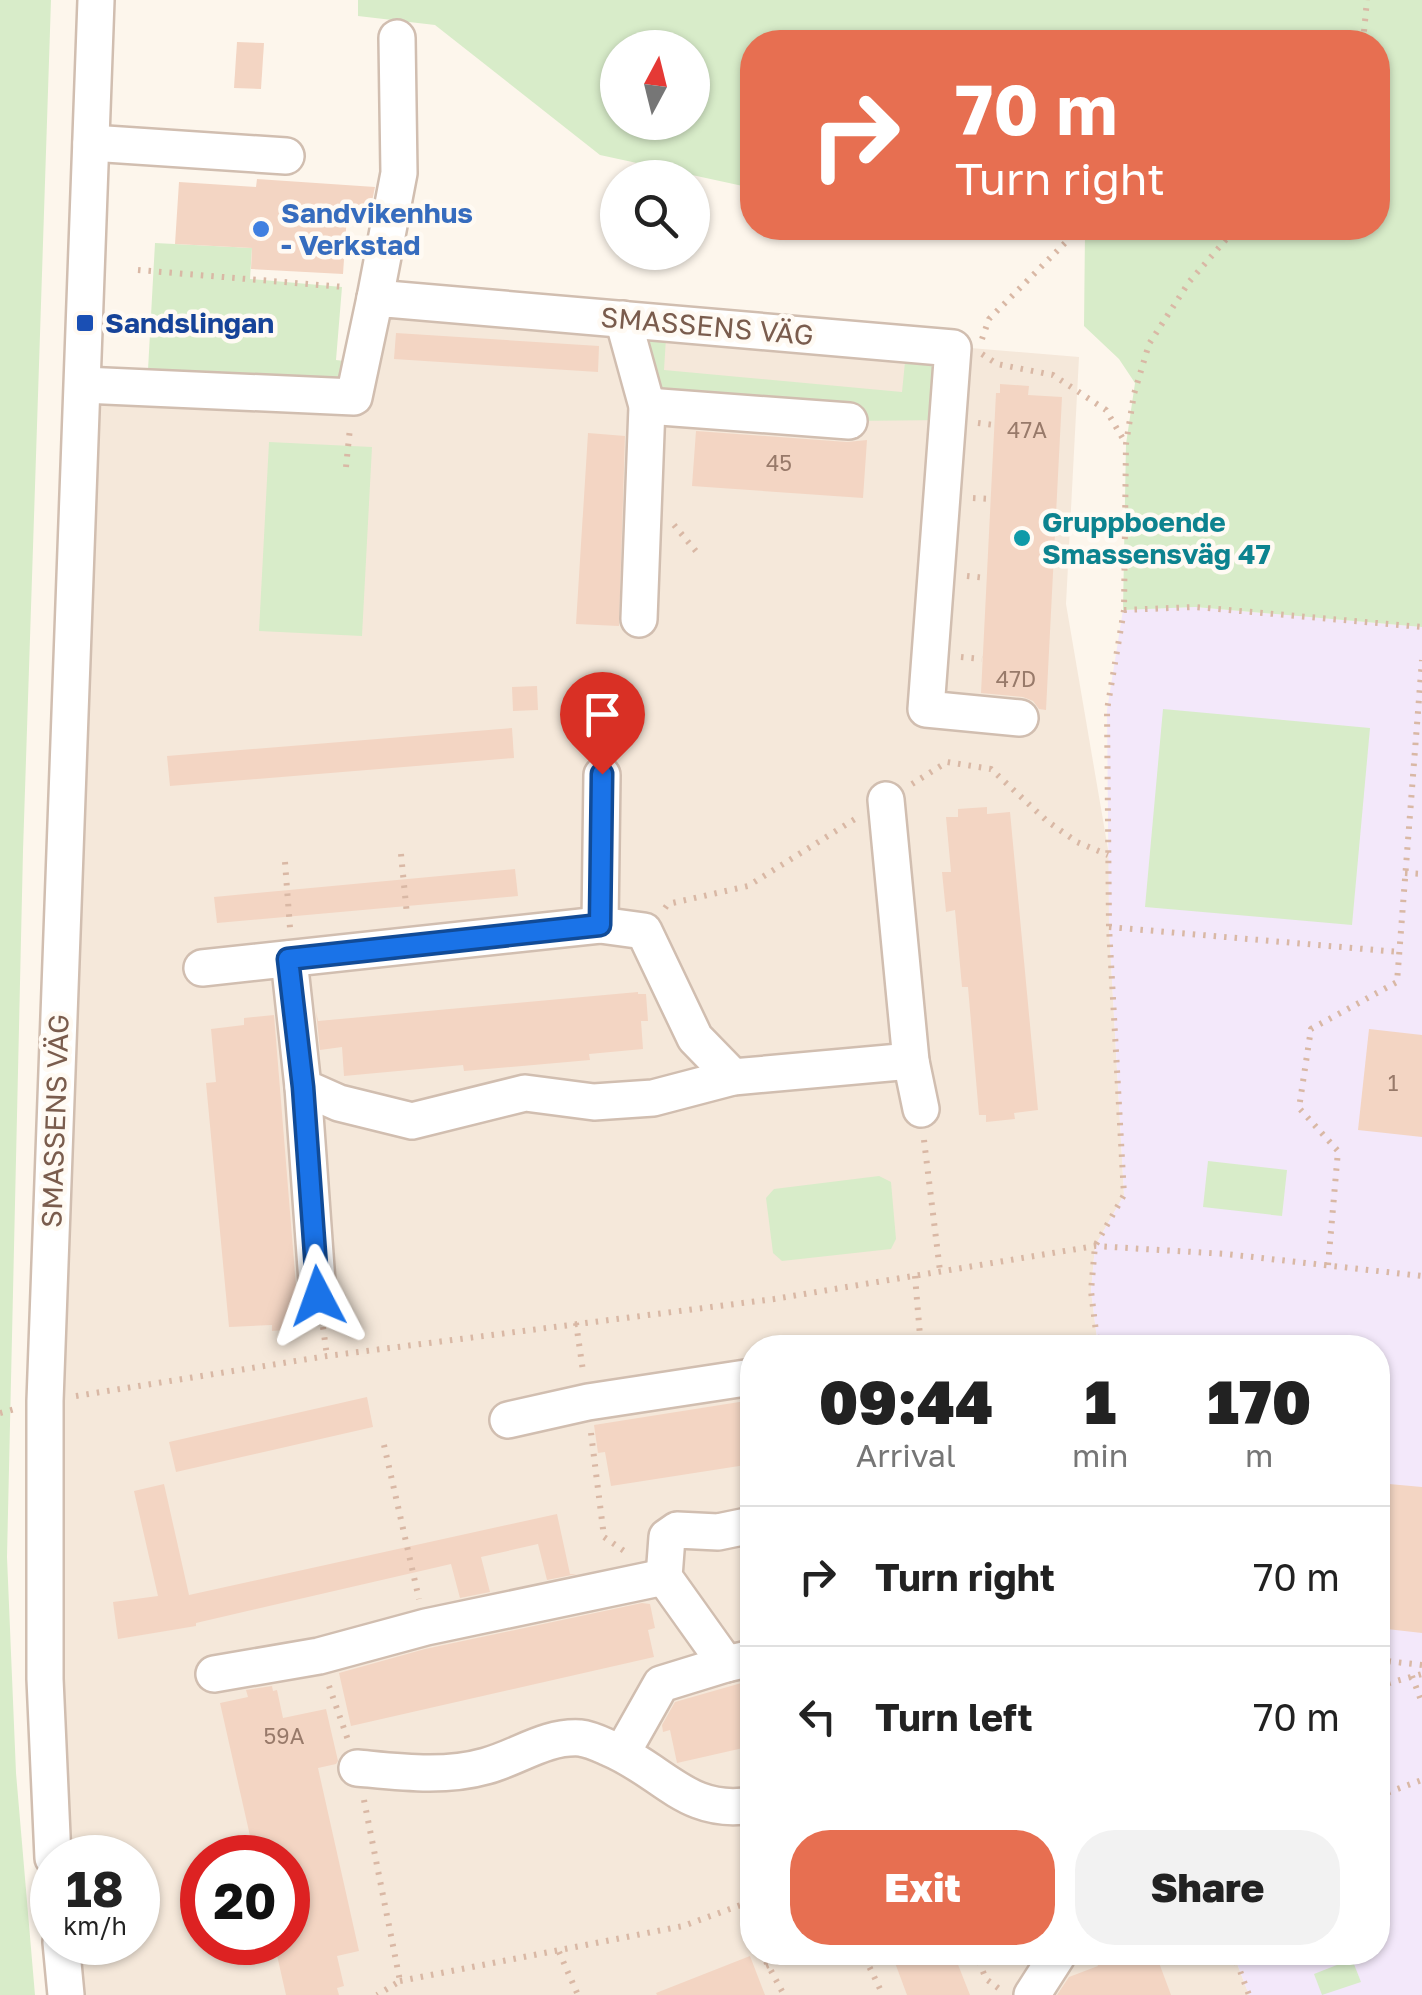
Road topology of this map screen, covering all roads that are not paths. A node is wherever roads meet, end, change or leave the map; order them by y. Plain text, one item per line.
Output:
1 (96, 0) edge
2 (397, 38) dead end
3 (91, 143) junction
4 (286, 156) dead end
5 (375, 298) junction
6 (623, 318) junction
7 (84, 385) junction
8 (647, 406) junction
9 (848, 421) dead end
10 (639, 620) dead end
11 (1020, 718) dead end
12 (602, 774) dead end
13 (886, 800) road end
14 (600, 925) junction
15 (290, 959) junction
16 (202, 968) dead end
17 (911, 1061) junction
18 (733, 1077) junction
19 (303, 1087) junction
20 (921, 1109) road end
21 (318, 1296) dead end
22 (740, 1379) edge
23 (508, 1420) dead end
24 (740, 1527) edge
25 (664, 1578) junction
26 (739, 1661) edge
27 (214, 1674) dead end
28 (622, 1753) junction
29 (357, 1768) road end
30 (740, 1807) edge
31 (52, 1835) edge
32 (63, 1965) edge
33 (1051, 1965) edge
34 (66, 1995) edge
35 (1032, 1995) edge

1 - 3 street, SMASSENS VÄG
2 - 5 street
3 - 4 street
3 - 7 street, SMASSENS VÄG
5 - 6 street, SMASSENS VÄG
5 - 7 street
6 - 8 street
6 - 11 street, SMASSENS VÄG
7 - 31 street, SMASSENS VÄG
8 - 9 street
8 - 10 street
12 - 14 street
13 - 17 street
14 - 15 street
14 - 18 street
15 - 16 street
15 - 19 street
17 - 18 street
17 - 20 street
18 - 19 street
19 - 21 street
22 - 23 street
24 - 25 street
25 - 26 street
25 - 27 street
26 - 28 street
28 - 29 street
28 - 30 street
32 - 34 street
33 - 35 street

